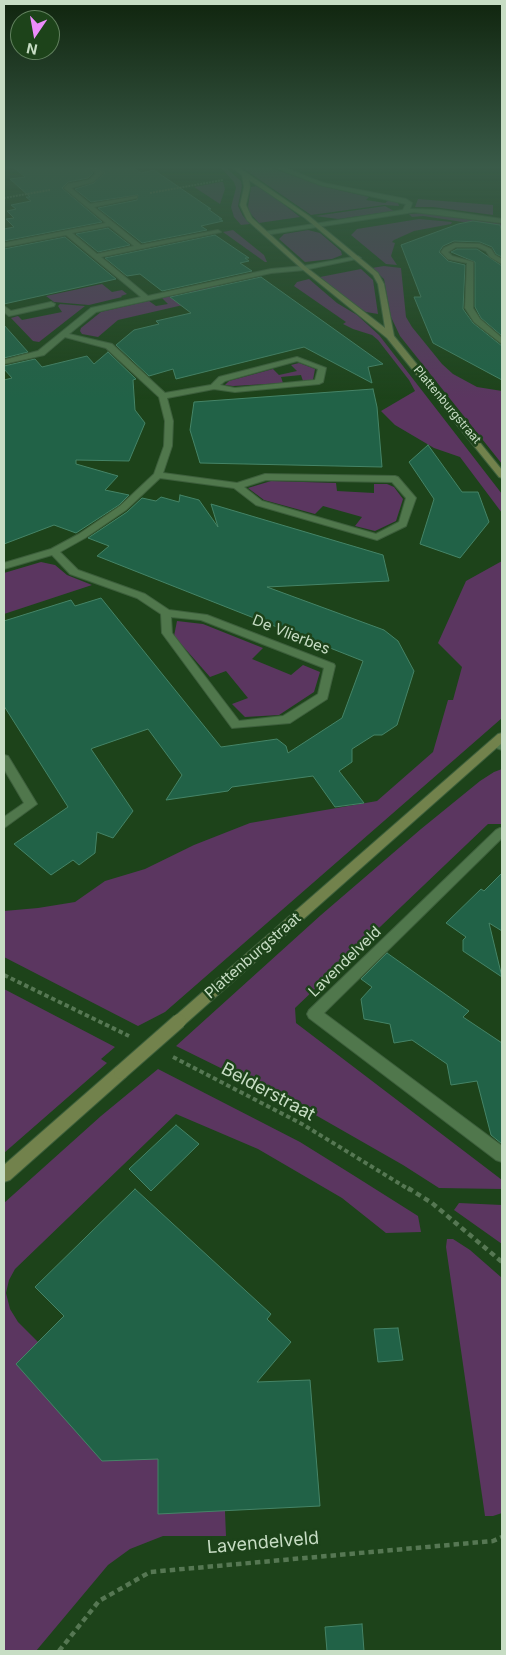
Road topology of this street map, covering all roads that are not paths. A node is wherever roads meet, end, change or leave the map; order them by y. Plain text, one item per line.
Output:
1 (82, 244) edge
2 (136, 244) edge
3 (154, 244) edge
4 (278, 244) edge
5 (341, 244) edge
6 (466, 244) edge
7 (471, 244) edge
8 (139, 247) junction
9 (96, 256) junction
10 (492, 256) junction
11 (358, 258) junction
12 (478, 262) junction
13 (502, 262) edge
14 (304, 268) junction
15 (146, 298) junction
16 (51, 304) dead end
17 (4, 308) edge
18 (64, 335) junction
19 (390, 336) junction
20 (502, 342) edge
21 (4, 362) edge
22 (214, 387) junction
23 (163, 396) junction
24 (158, 475) junction
25 (502, 475) edge
26 (237, 486) junction
27 (54, 551) junction
28 (4, 566) edge
29 (166, 613) junction
30 (500, 742) edge
31 (4, 759) edge
32 (4, 823) edge
33 (502, 833) edge
34 (502, 1155) edge
35 (4, 1175) edge

1 - 9 street
2 - 8 street
3 - 8 street
4 - 14 street, Plattenburgstraat
5 - 11 street, Plattenburgstraat
6 - 12 street
7 - 10 street
8 - 9 street
9 - 15 street
10 - 12 street
10 - 13 street
11 - 14 street
11 - 19 street, Plattenburgstraat
12 - 20 street
14 - 15 street
14 - 19 street, Plattenburgstraat
15 - 18 street
16 - 17 street
18 - 21 street
18 - 23 street
19 - 25 street, Plattenburgstraat
22 - 22 street
22 - 23 street
23 - 24 street
24 - 26 street
24 - 27 street
26 - 26 street
27 - 28 street
27 - 29 street, De Vlierbes
29 - 29 street, De Vlierbes
30 - 35 street, Plattenburgstraat, bridge
31 - 32 street
33 - 34 street, Lavendelveld

